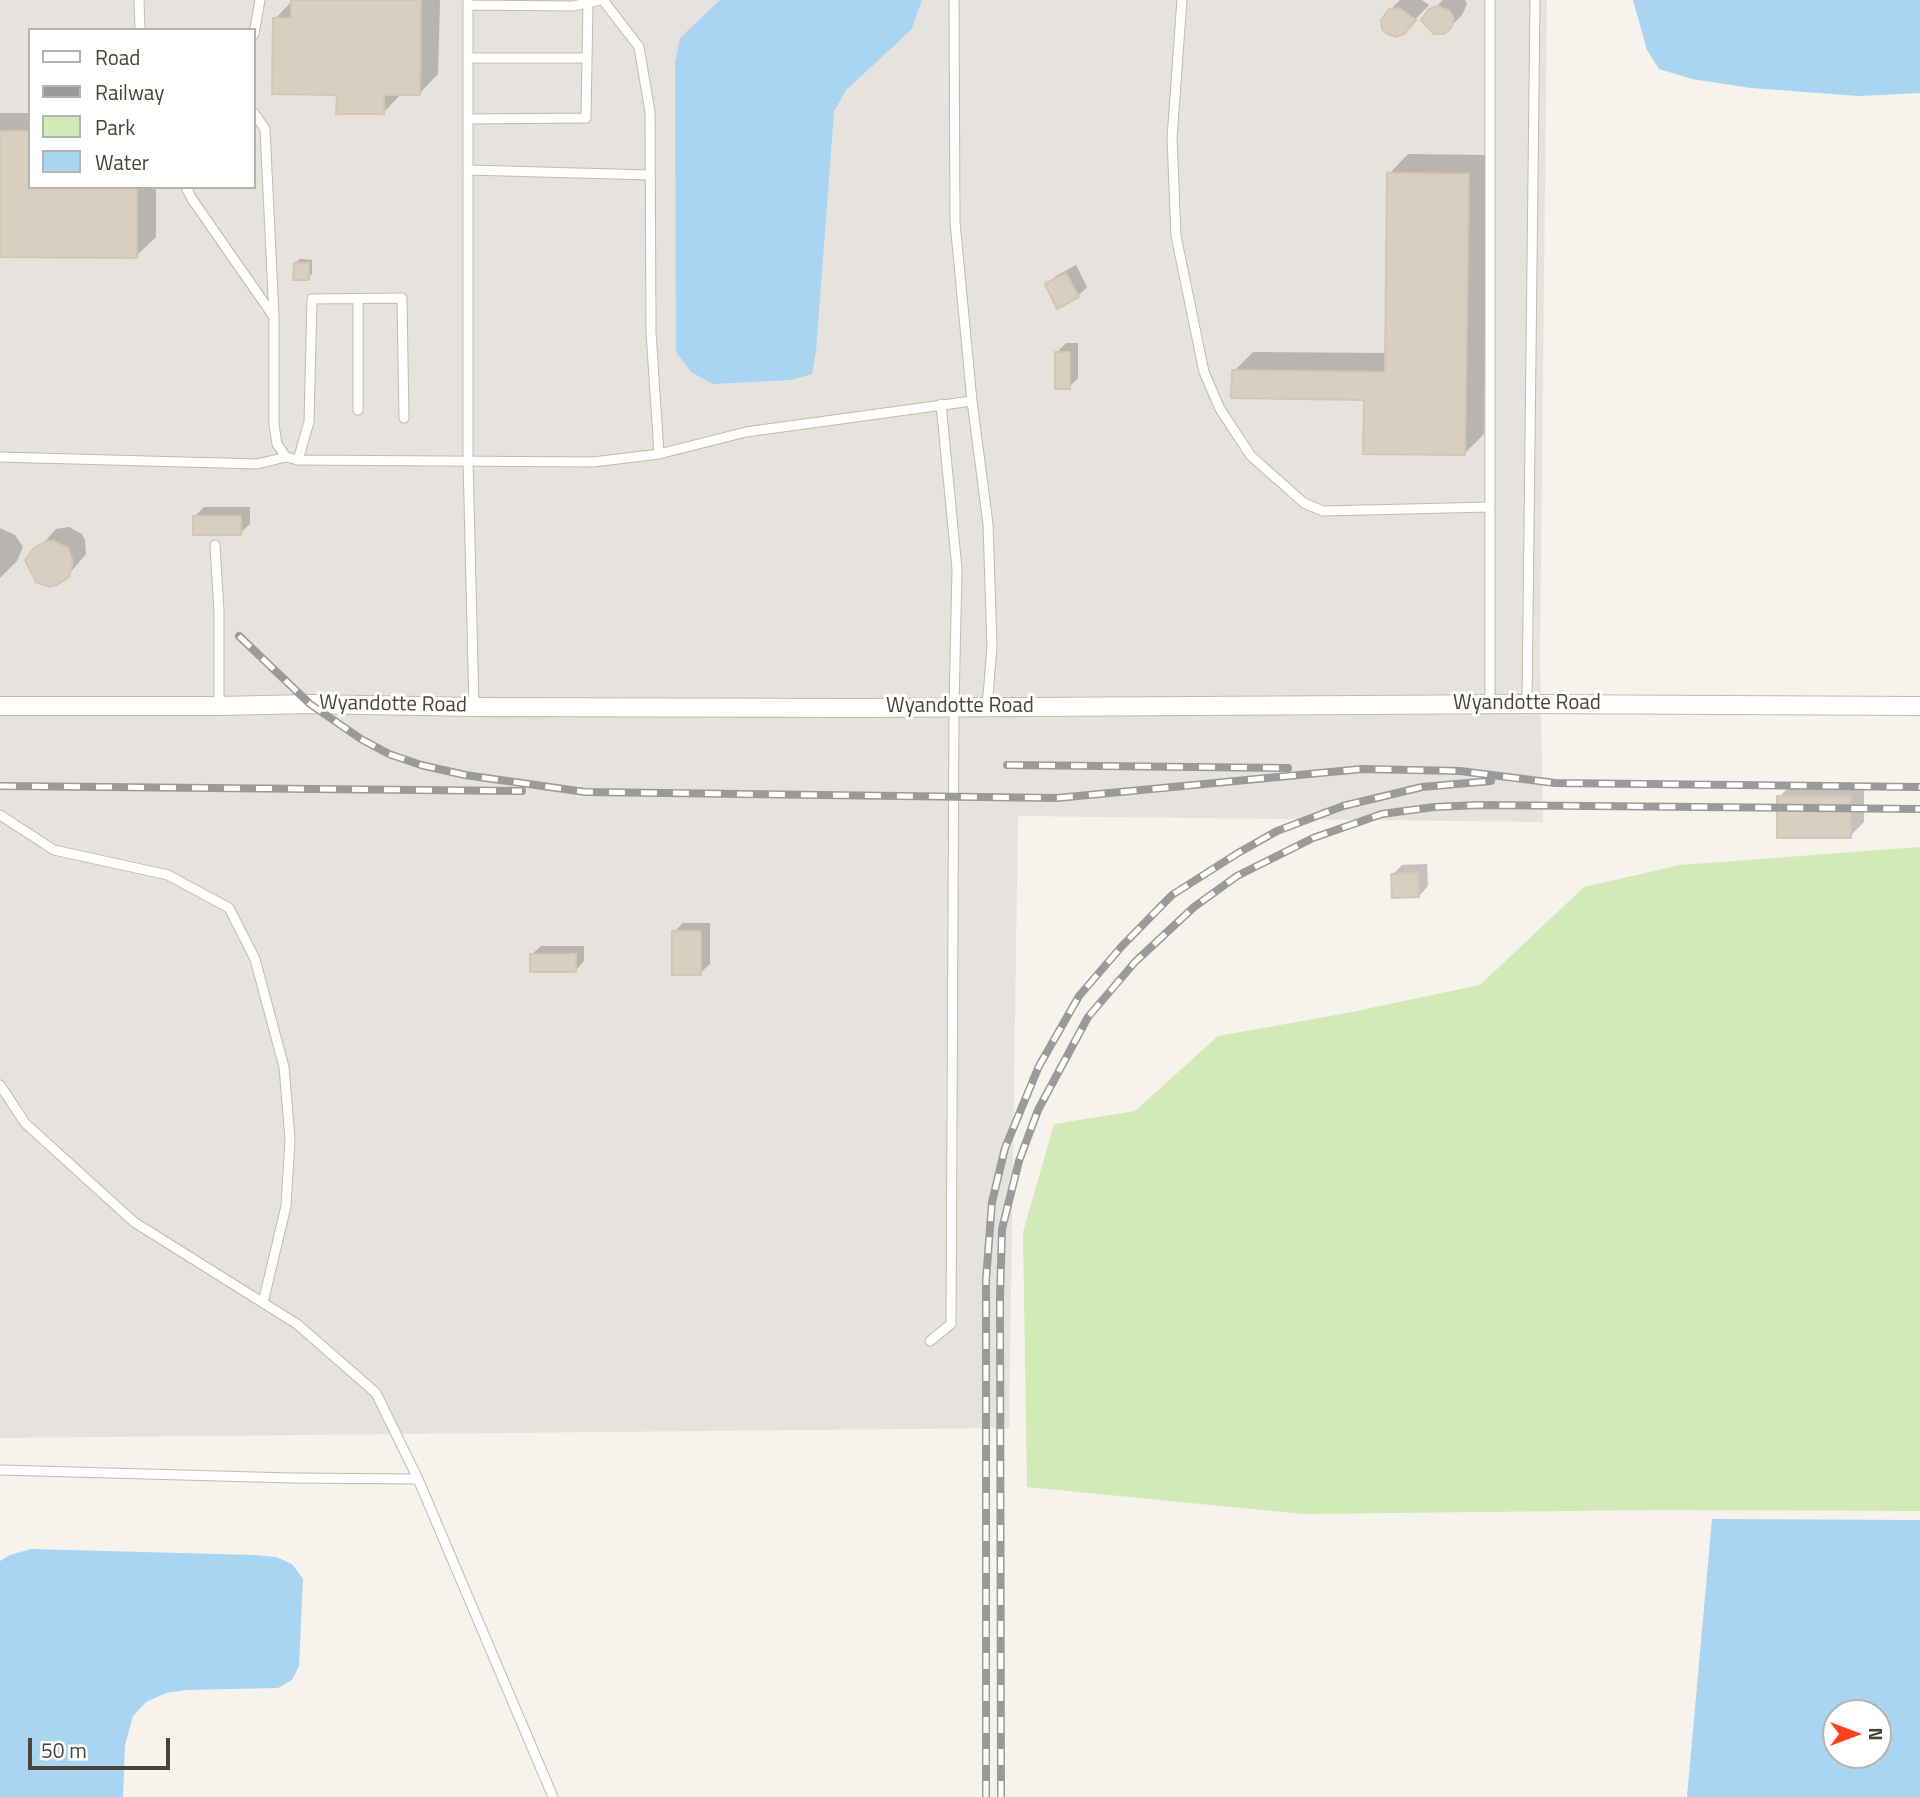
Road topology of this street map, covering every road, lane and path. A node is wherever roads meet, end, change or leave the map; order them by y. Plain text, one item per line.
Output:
1 (139, 0) edge
2 (260, 0) edge
3 (602, 0) edge
4 (954, 0) edge
5 (1182, 0) edge
6 (1490, 0) edge
7 (1535, 0) edge
8 (468, 3) edge
9 (587, 3) junction
10 (140, 28) edge
11 (255, 28) edge
12 (468, 58) junction
13 (587, 58) junction
14 (256, 116) edge
15 (468, 119) junction
16 (468, 170) junction
17 (650, 174) junction
18 (187, 189) edge
19 (358, 299) junction
20 (274, 317) junction
21 (972, 401) junction
22 (942, 404) junction
23 (358, 410) dead end
24 (404, 418) dead end
25 (659, 454) junction
26 (0, 457) edge
27 (286, 457) junction
28 (298, 460) junction
29 (468, 460) junction
30 (1490, 507) junction
31 (215, 545) dead end
32 (1490, 704) junction
33 (1527, 704) junction
34 (0, 706) edge
35 (219, 706) junction
36 (1920, 706) edge
37 (474, 707) junction
38 (987, 707) junction
39 (954, 708) junction
40 (0, 815) edge
41 (0, 1085) edge
42 (263, 1303) junction
43 (930, 1341) dead end
44 (0, 1470) edge
45 (418, 1479) junction
46 (553, 1797) edge

1 - 10 lane
2 - 11 lane
3 - 9 lane
3 - 17 lane
4 - 21 lane
5 - 30 lane
6 - 30 lane
7 - 33 lane
8 - 9 lane
8 - 12 lane
9 - 13 lane
12 - 13 lane
12 - 15 lane
13 - 15 lane
14 - 20 lane
15 - 16 lane
16 - 17 lane
16 - 29 lane
17 - 25 lane
18 - 20 lane
19 - 23 lane
19 - 24 lane
19 - 28 lane
20 - 27 lane
21 - 22 lane
21 - 38 lane
22 - 25 lane
22 - 39 lane
25 - 29 lane
26 - 27 lane
27 - 28 lane
28 - 29 lane
29 - 37 lane
30 - 32 lane
31 - 35 lane
32 - 33 street, Wyandotte Road
32 - 38 street, Wyandotte Road
33 - 36 street, Wyandotte Road
34 - 35 street, Wyandotte Road
35 - 37 street, Wyandotte Road
37 - 39 street, Wyandotte Road
38 - 39 street, Wyandotte Road
39 - 43 lane
40 - 42 lane
41 - 42 lane
42 - 45 lane
44 - 45 lane
45 - 46 lane

